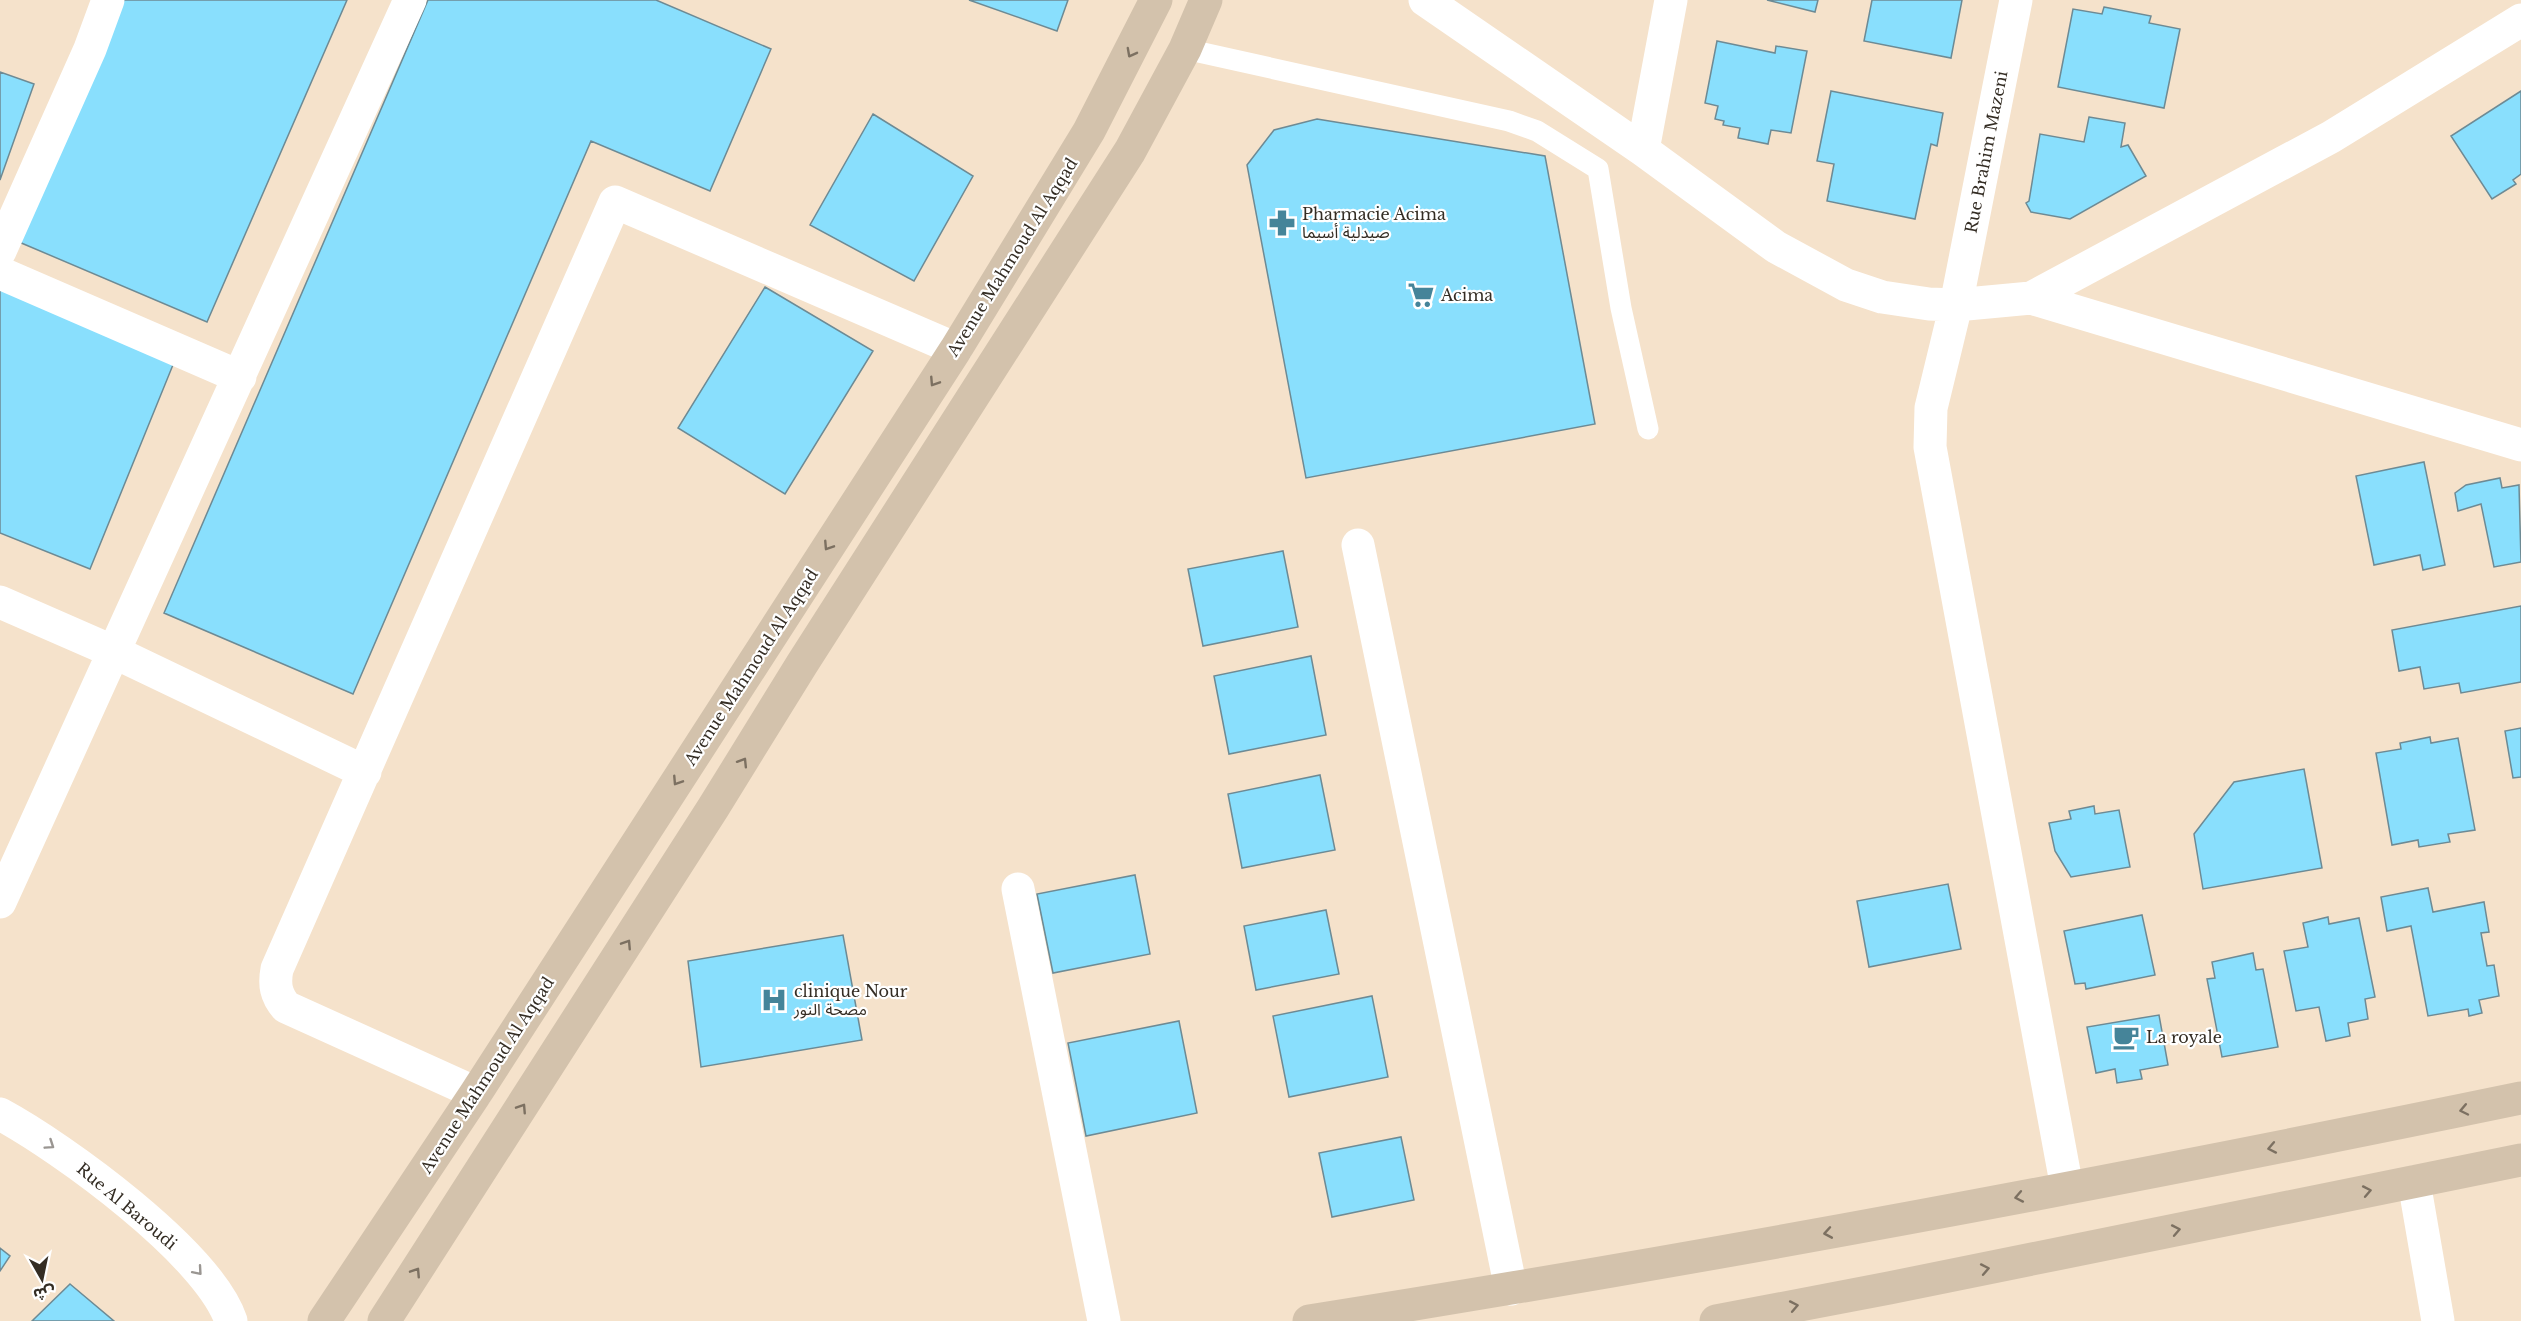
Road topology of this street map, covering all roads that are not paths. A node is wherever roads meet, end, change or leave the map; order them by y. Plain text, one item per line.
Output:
1 (108, 0) edge
2 (410, 0) edge
3 (1156, 0) edge
4 (1206, 0) edge
5 (1425, 0) edge
6 (1671, 0) edge
7 (2016, 0) edge
8 (2521, 20) edge
9 (1185, 49) junction
10 (1643, 150) junction
11 (0, 251) edge
12 (0, 273) edge
13 (2031, 298) junction
14 (1956, 305) junction
15 (956, 349) junction
16 (240, 376) junction
17 (1648, 429) dead end
18 (2521, 445) edge
19 (1358, 545) dead end
20 (0, 602) edge
21 (112, 651) junction
22 (365, 772) junction
23 (1018, 889) dead end
24 (0, 902) edge
25 (476, 1093) junction
26 (2521, 1098) edge
27 (0, 1114) edge
28 (2521, 1160) edge
29 (2414, 1182) junction
30 (2067, 1188) junction
31 (1511, 1289) junction
32 (231, 1321) edge
33 (324, 1321) edge
34 (384, 1321) edge
35 (1104, 1321) edge
36 (1309, 1321) edge
37 (1716, 1321) edge
38 (2438, 1321) edge

1 - 11 street
2 - 16 street
3 -> 15 main road, Avenue Mahmoud Al Aqqad
4 - 9 main road
5 - 10 street
6 - 10 street
7 - 14 street, Rue Brahim Mazeni
8 - 13 street
9 - 17 lane
34 -> 9 main road
10 - 14 street
12 - 16 street
13 - 14 street
13 - 18 street
14 - 30 street, Rue Brahim Mazeni
15 - 22 street
15 -> 25 main road, Avenue Mahmoud Al Aqqad
16 - 21 street
19 - 31 street
20 - 21 street
21 - 22 street
21 - 24 street
22 - 25 street
23 - 35 street
25 - 33 main road, Avenue Mahmoud Al Aqqad
26 -> 30 main road
27 -> 32 street, Rue Al Baroudi
28 - 29 main road
37 -> 29 main road
29 - 38 street
30 -> 31 main road
31 - 36 main road

